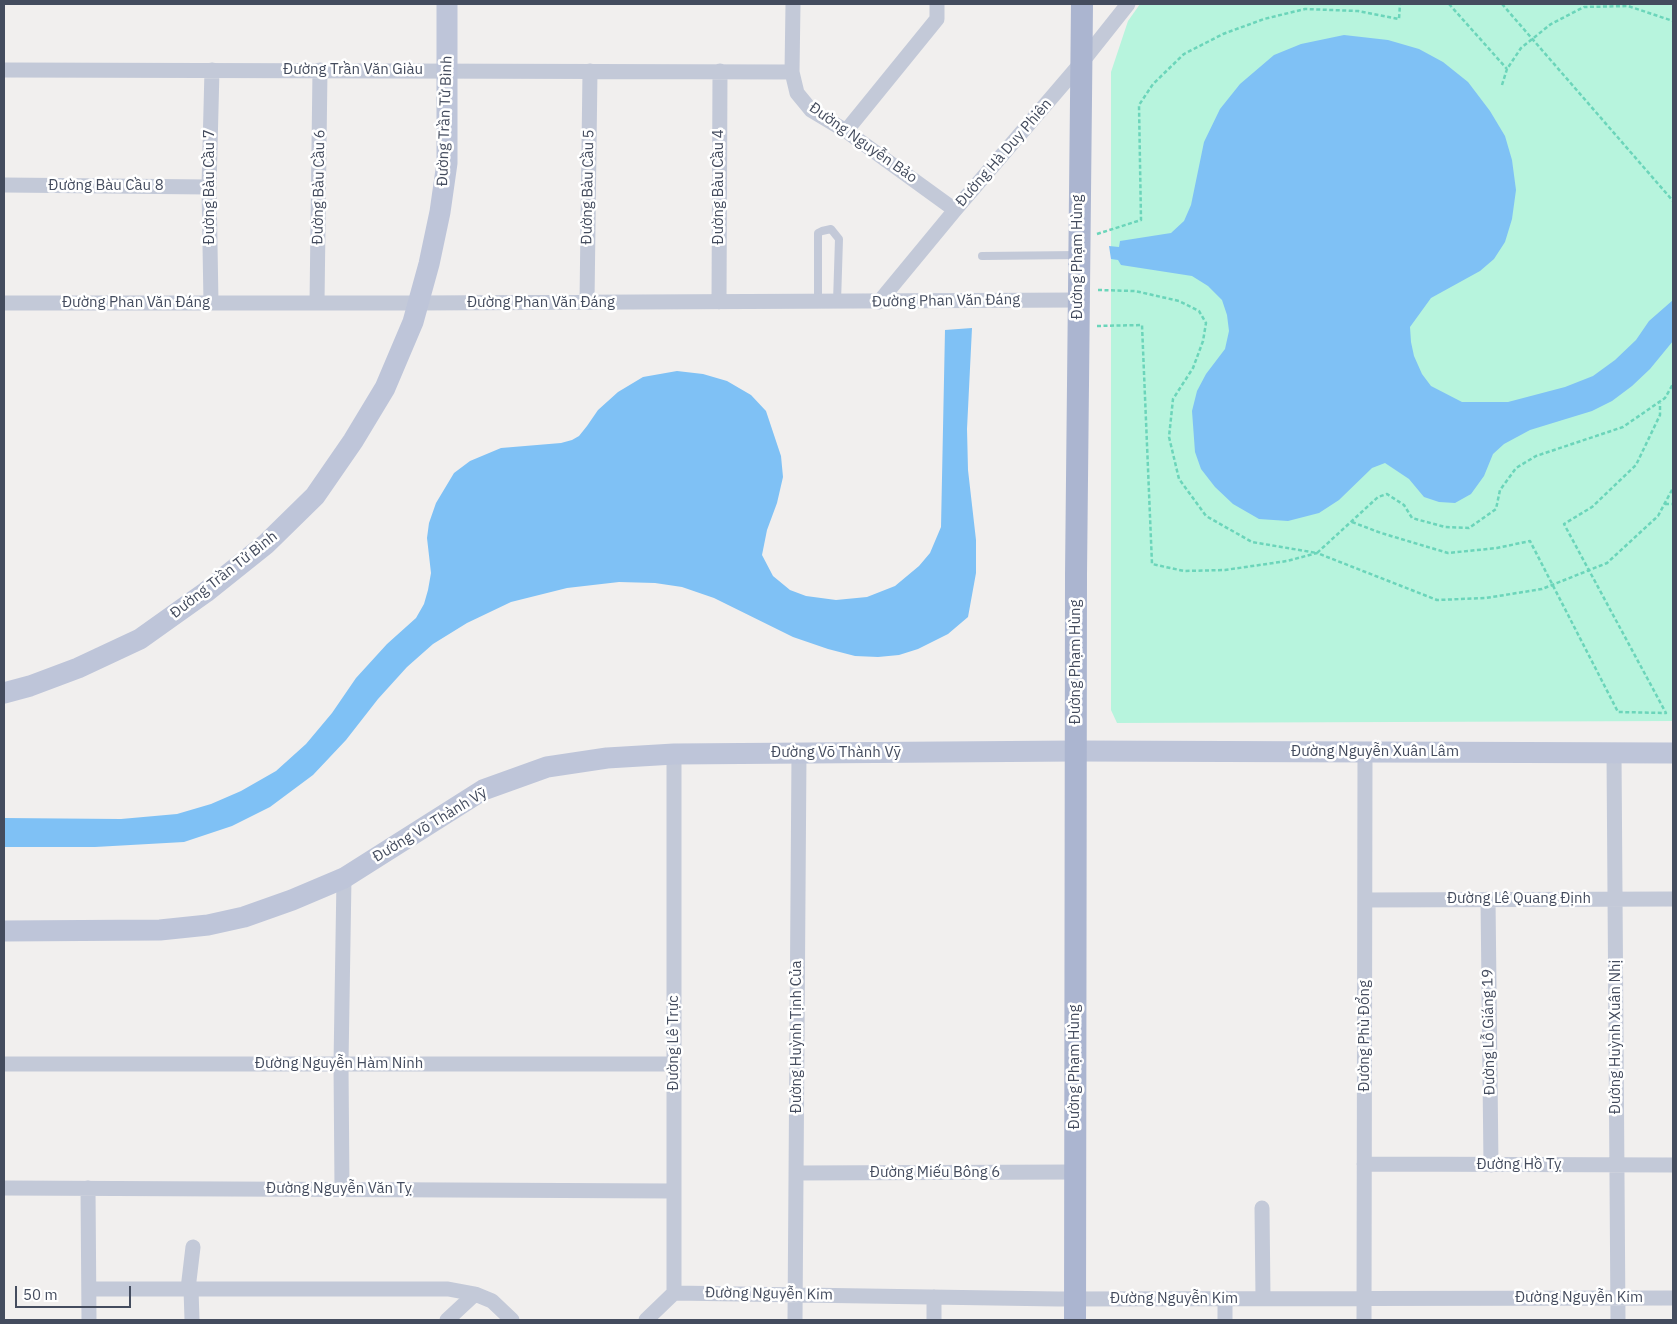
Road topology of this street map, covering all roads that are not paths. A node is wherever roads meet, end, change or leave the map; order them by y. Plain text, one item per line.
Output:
1 (447, 4) edge
2 (793, 4) edge
3 (937, 4) edge
4 (1082, 4) edge
5 (1128, 4) edge
6 (1082, 62) junction
7 (4, 70) edge
8 (212, 70) junction
9 (320, 70) junction
10 (448, 70) junction
11 (590, 71) junction
12 (720, 71) junction
13 (792, 72) junction
14 (846, 131) junction
15 (4, 185) edge
16 (209, 186) junction
17 (955, 210) junction
18 (1078, 246) junction
19 (982, 256) dead end
20 (1078, 300) junction
21 (586, 302) junction
22 (719, 302) junction
23 (818, 302) junction
24 (837, 302) junction
25 (879, 302) junction
26 (4, 303) edge
27 (211, 303) junction
28 (318, 303) junction
29 (418, 304) junction
30 (4, 693) edge
31 (1076, 751) junction
32 (1365, 752) junction
33 (799, 753) junction
34 (1614, 753) junction
35 (1673, 753) edge
36 (674, 754) junction
37 (344, 878) junction
38 (1616, 899) junction
39 (1365, 900) junction
40 (1488, 900) junction
41 (1673, 900) edge
42 (4, 930) edge
43 (4, 1064) edge
44 (341, 1064) junction
45 (674, 1064) junction
46 (1364, 1164) junction
47 (1491, 1164) junction
48 (1617, 1165) junction
49 (1673, 1165) edge
50 (1075, 1172) junction
51 (796, 1173) junction
52 (4, 1188) edge
53 (88, 1188) junction
54 (342, 1189) junction
55 (674, 1191) junction
56 (1262, 1208) dead end
57 (193, 1247) dead end
58 (89, 1289) junction
59 (190, 1289) junction
60 (674, 1293) junction
61 (474, 1294) junction
62 (795, 1295) junction
63 (934, 1297) junction
64 (1618, 1297) junction
65 (1225, 1298) junction
66 (1263, 1298) junction
67 (1364, 1298) junction
68 (1673, 1298) edge
69 (1075, 1310) edge
70 (89, 1320) edge
71 (192, 1320) edge
72 (447, 1320) edge
73 (512, 1320) edge
74 (646, 1320) edge
75 (795, 1320) edge
76 (934, 1320) edge
77 (1225, 1320) edge
78 (1364, 1320) edge
79 (1618, 1320) edge

1 - 10 street, Đường Trần Tử Bình
2 - 13 street, Đường Nguyễn Bảo
3 - 14 street
4 - 6 main road, Đường Phạm Hùng
5 - 6 street, Đường Hà Duy Phiên
6 - 17 street, Đường Hà Duy Phiên
6 - 18 main road, Đường Phạm Hùng
7 - 8 street, Đường Trần Văn Giàu
8 - 9 street, Đường Trần Văn Giàu
8 - 16 street, Đường Bàu Cầu 7
9 - 10 street, Đường Trần Văn Giàu
9 - 28 street, Đường Bàu Cầu 6
10 - 11 street, Đường Trần Văn Giàu
10 - 29 street, Đường Trần Tử Bình
11 - 12 street, Đường Trần Văn Giàu
11 - 21 street, Đường Bàu Cầu 5
12 - 13 street, Đường Trần Văn Giàu
12 - 22 street, Đường Bàu Cầu 4
13 - 14 street, Đường Nguyễn Bảo
14 - 17 street, Đường Nguyễn Bảo
15 - 16 street, Đường Bàu Cầu 8
16 - 27 street, Đường Bàu Cầu 7
17 - 25 street, Đường Hà Duy Phiên
18 - 19 lane
18 - 20 main road, Đường Phạm Hùng
20 - 25 street, Đường Phan Văn Đáng
20 - 31 main road, Đường Phạm Hùng
21 - 22 street, Đường Phan Văn Đáng
21 - 29 street, Đường Phan Văn Đáng
22 - 23 street, Đường Phan Văn Đáng
23 - 24 street, Đường Phan Văn Đáng
23 - 24 lane
24 - 25 street, Đường Phan Văn Đáng
26 - 27 street, Đường Phan Văn Đáng
27 - 28 street, Đường Phan Văn Đáng
28 - 29 street, Đường Phan Văn Đáng
29 - 30 street, Đường Trần Tử Bình
31 - 32 street, Đường Nguyễn Xuân Lâm
31 - 33 street, Đường Võ Thành Vỹ
31 - 50 main road, Đường Phạm Hùng
32 - 34 street, Đường Nguyễn Xuân Lâm
32 - 39 street, Đường Phù Đổng
33 - 36 street, Đường Võ Thành Vỹ
33 - 51 street, Đường Huỳnh Tịnh Của
34 - 35 street, Đường Nguyễn Xuân Lâm
34 - 38 street, Đường Huỳnh Xuân Nhị
36 - 37 street, Đường Võ Thành Vỹ
36 - 45 street, Đường Lê Trực
37 - 42 street, Đường Võ Thành Vỹ
37 - 44 street
38 - 40 street, Đường Lê Quang Định
38 - 41 street, Đường Lê Quang Định
38 - 48 street, Đường Huỳnh Xuân Nhị
39 - 40 street, Đường Lê Quang Định
39 - 46 street, Đường Phù Đổng
40 - 47 street, Đường Lỗ Giáng 19
43 - 44 street, Đường Nguyễn Hàm Ninh
44 - 45 street, Đường Nguyễn Hàm Ninh
44 - 54 street
45 - 55 street, Đường Lê Trực
46 - 47 street, Đường Hồ Tỵ
46 - 67 street, Đường Phù Đổng
47 - 48 street, Đường Hồ Tỵ
48 - 49 street, Đường Hồ Tỵ
48 - 64 street, Đường Huỳnh Xuân Nhị
50 - 51 street, Đường Miếu Bông 6
50 - 69 main road, Đường Phạm Hùng
51 - 62 street, Đường Huỳnh Tịnh Của
52 - 53 street, Đường Nguyễn Văn Tỵ
53 - 54 street, Đường Nguyễn Văn Tỵ
53 - 58 street
54 - 55 street, Đường Nguyễn Văn Tỵ
55 - 60 street, Đường Lê Trực
56 - 66 street
57 - 59 street
58 - 59 street
58 - 70 street
59 - 61 street
59 - 71 street
60 - 62 street, Đường Nguyễn Kim
60 - 74 street
61 - 72 street
61 - 73 street
62 - 63 street, Đường Nguyễn Kim
62 - 75 street, Đường Huỳnh Tịnh Của
63 - 69 street, Đường Nguyễn Kim
63 - 76 street
64 - 67 street, Đường Nguyễn Kim
64 - 68 street, Đường Nguyễn Kim
64 - 79 street, Đường Huỳnh Xuân Nhị
65 - 66 street, Đường Nguyễn Kim
65 - 69 street, Đường Nguyễn Kim
65 - 77 street
66 - 67 street, Đường Nguyễn Kim
67 - 78 street, Đường Phù Đổng

